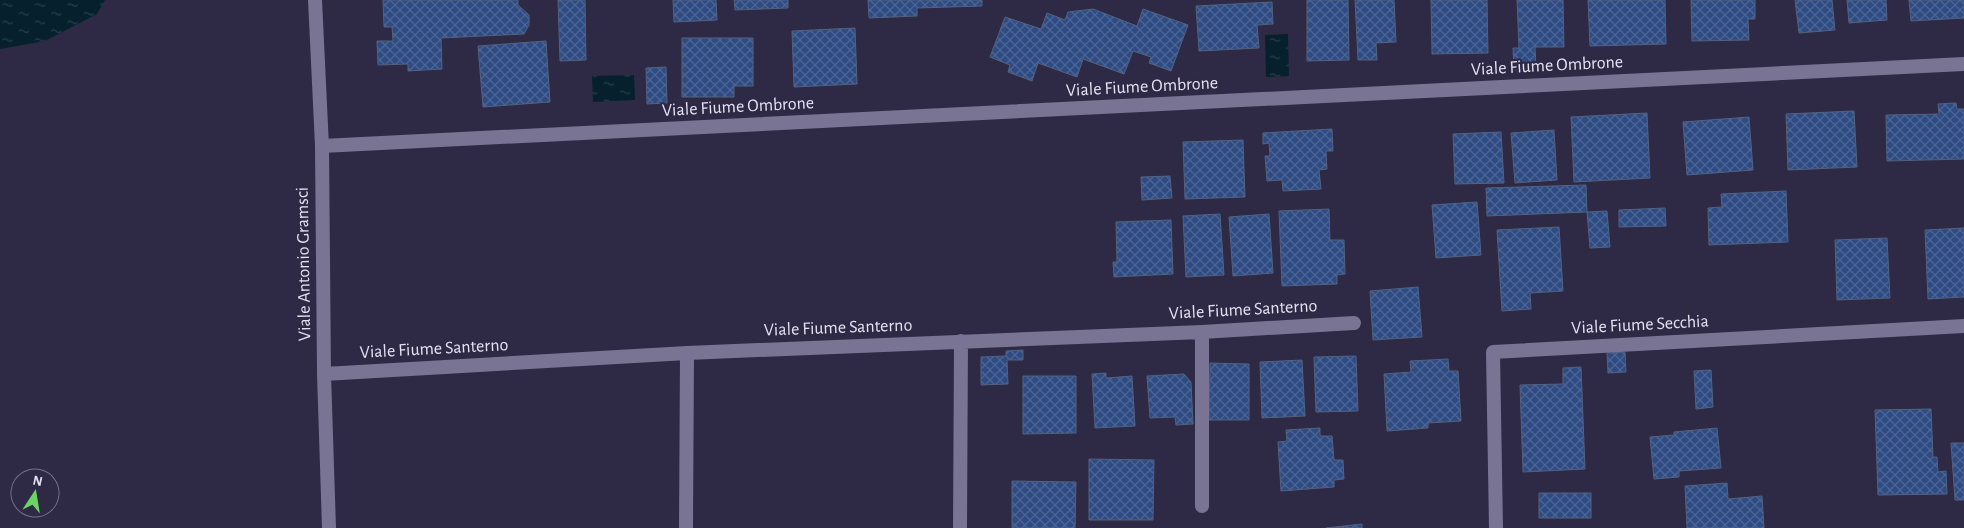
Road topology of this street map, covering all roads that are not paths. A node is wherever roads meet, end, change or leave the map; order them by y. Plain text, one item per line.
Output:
1 (315, 0) edge
2 (1964, 64) edge
3 (322, 146) junction
4 (1354, 323) dead end
5 (1964, 326) edge
6 (1202, 332) junction
7 (961, 342) junction
8 (687, 353) junction
9 (324, 374) junction
10 (1202, 506) dead end
11 (329, 528) edge
12 (686, 528) edge
13 (960, 528) edge
14 (1496, 528) edge

1 - 3 street, Viale Antonio Gramsci
2 - 3 street, Viale Fiume Ombrone
3 - 9 street, Viale Antonio Gramsci
4 - 6 street, Viale Fiume Santerno
5 - 14 street, Viale Fiume Secchia
6 - 7 street, Viale Fiume Santerno
6 - 10 street
7 - 8 street, Viale Fiume Santerno
7 - 13 street
8 - 9 street, Viale Fiume Santerno
8 - 12 street
9 - 11 street, Viale Antonio Gramsci

